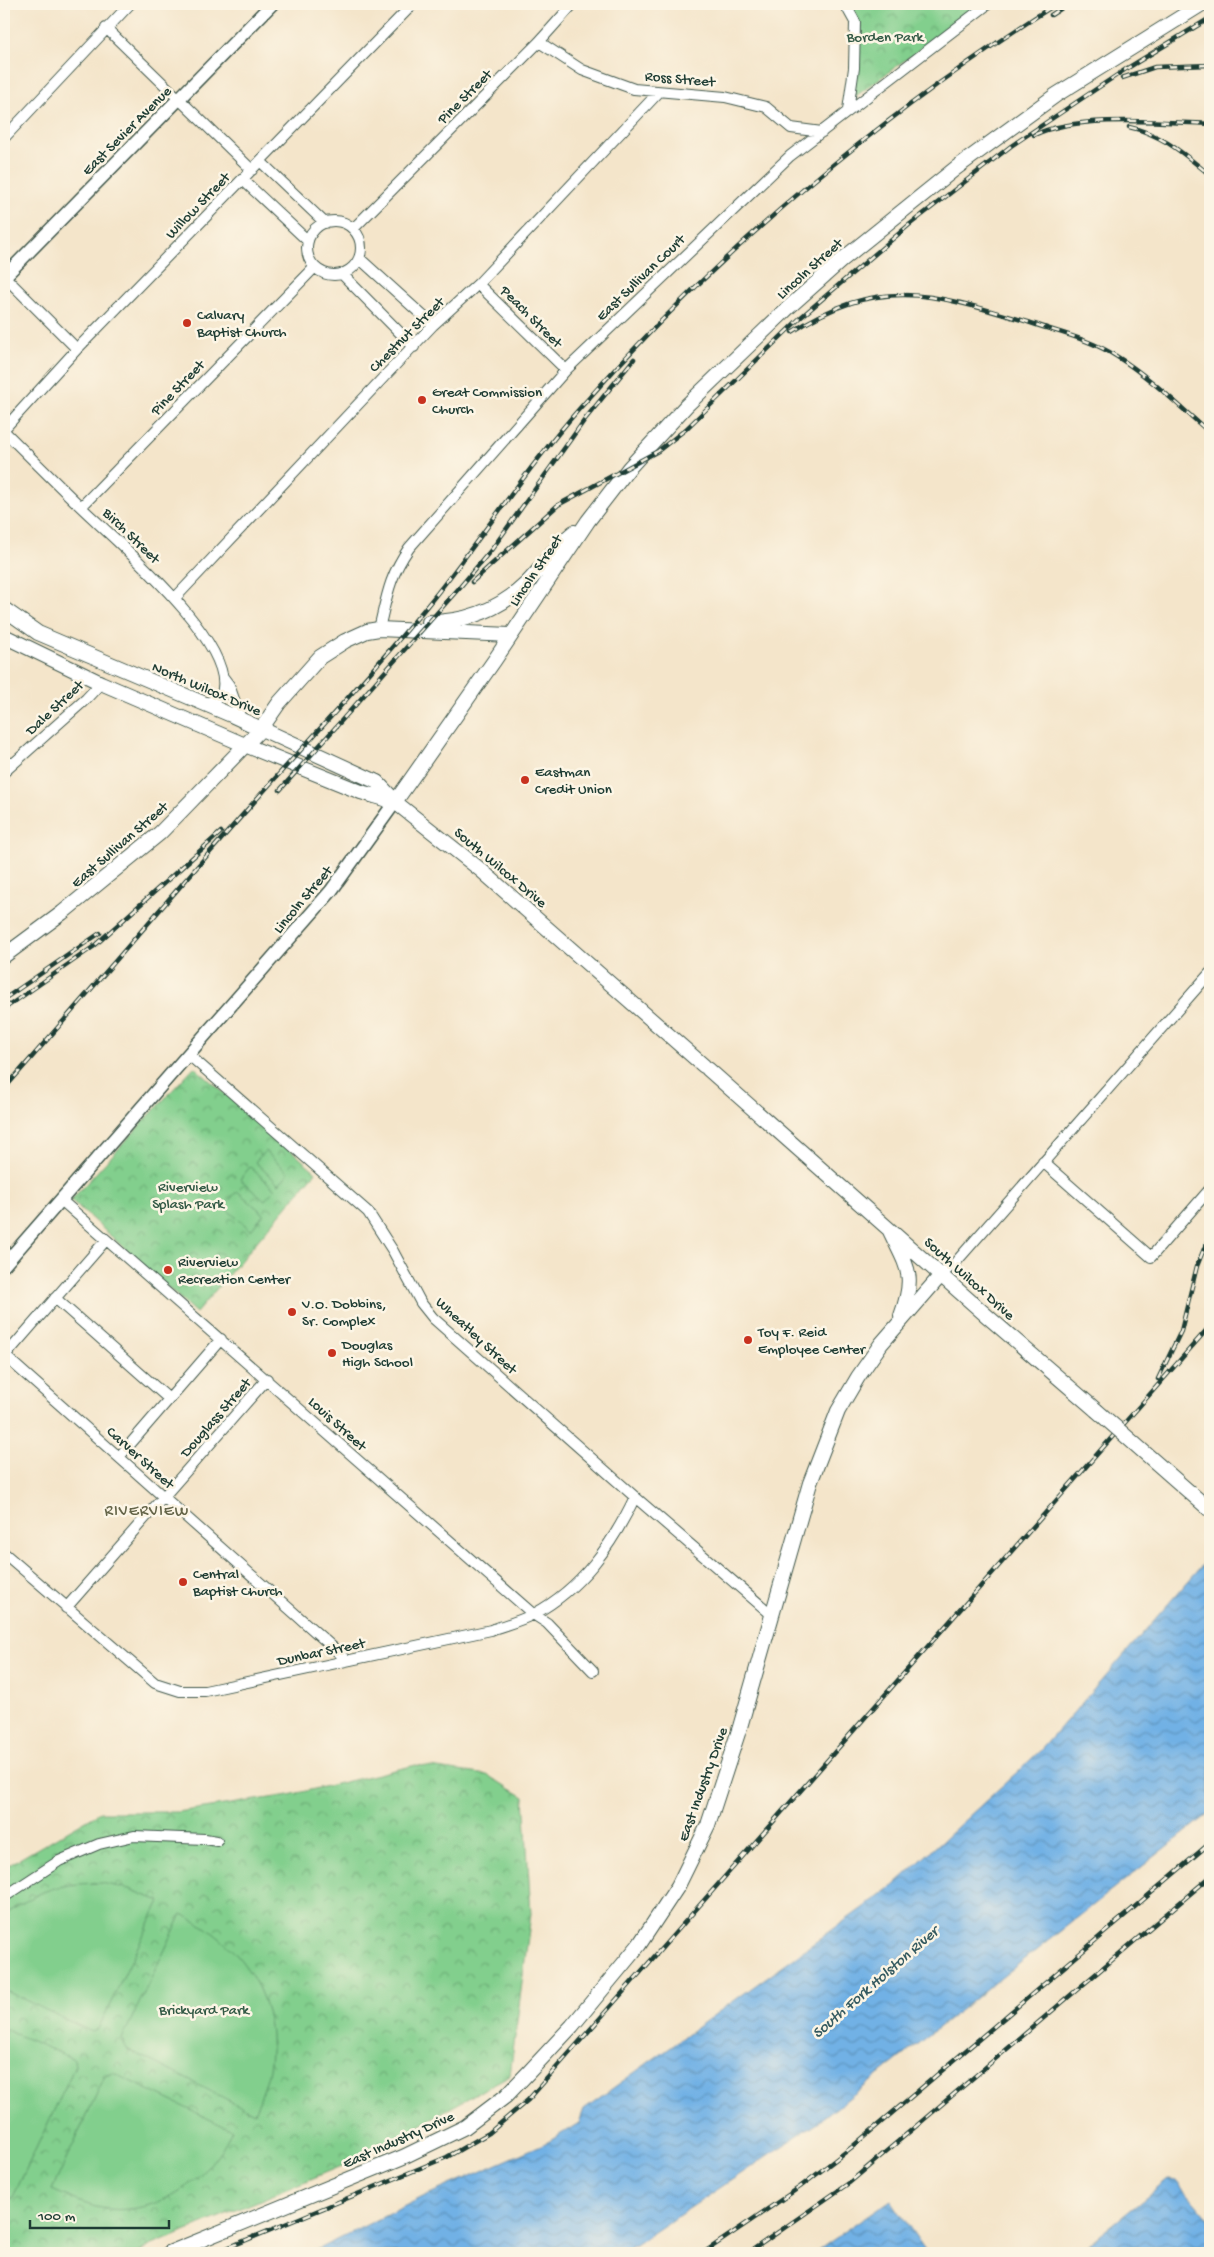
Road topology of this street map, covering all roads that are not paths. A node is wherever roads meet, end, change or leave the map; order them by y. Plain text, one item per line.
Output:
1 (130, 4) edge
2 (272, 4) edge
3 (413, 4) edge
4 (572, 4) edge
5 (845, 4) edge
6 (988, 4) edge
7 (1202, 4) edge
8 (106, 28) junction
9 (539, 42) junction
10 (658, 93) junction
11 (179, 99) junction
12 (848, 110) junction
13 (822, 132) junction
14 (4, 138) edge
15 (260, 161) junction
16 (252, 170) junction
17 (243, 180) junction
18 (325, 223) junction
19 (353, 229) junction
20 (308, 241) junction
21 (359, 258) junction
22 (315, 267) junction
23 (342, 274) junction
24 (4, 277) edge
25 (478, 284) junction
26 (434, 325) junction
27 (414, 348) junction
28 (77, 349) junction
29 (566, 370) junction
30 (4, 430) edge
31 (81, 507) junction
32 (588, 521) junction
33 (176, 597) junction
34 (4, 609) edge
35 (379, 629) junction
36 (510, 635) junction
37 (4, 636) edge
38 (116, 667) junction
39 (221, 674) junction
40 (101, 683) junction
41 (206, 704) junction
42 (241, 720) junction
43 (261, 729) junction
44 (245, 745) junction
45 (6, 765) edge
46 (395, 802) junction
47 (4, 956) edge
48 (1210, 973) edge
49 (189, 1055) junction
50 (1043, 1162) junction
51 (1210, 1188) edge
52 (61, 1200) junction
53 (887, 1226) junction
54 (106, 1240) junction
55 (4, 1265) edge
56 (942, 1274) junction
57 (55, 1298) junction
58 (899, 1323) junction
59 (221, 1339) junction
60 (4, 1356) edge
61 (267, 1380) junction
62 (169, 1399) junction
63 (119, 1457) junction
64 (165, 1498) junction
65 (635, 1498) junction
66 (1210, 1510) edge
67 (4, 1553) edge
68 (66, 1608) junction
69 (533, 1614) junction
70 (772, 1615) junction
71 (348, 1660) junction
72 (593, 1671) dead end
73 (217, 1841) dead end
74 (4, 1897) edge
75 (169, 2253) edge

1 - 8 street
2 - 11 street, East Sevier Avenue
3 - 15 street, Willow Street
4 - 9 street, Pine Street
5 - 12 street
6 - 12 street, East Sullivan Court
7 - 32 main road, Lincoln Street
8 - 11 street
8 - 14 street
9 - 10 street, Ross Street
9 - 19 street, Pine Street
10 - 13 street, Ross Street
10 - 25 street, Chestnut Street
11 - 16 street
11 - 24 street, East Sevier Avenue
12 - 13 street, East Sullivan Court
13 - 29 street, East Sullivan Court
15 - 16 street, Willow Street
15 - 18 street
16 - 17 street, Willow Street
17 - 20 street
17 - 28 street, Willow Street
18 - 19 street
18 - 20 street
19 - 21 street
20 - 22 street
21 - 23 street
21 - 26 street
22 - 23 street
22 - 31 street, Pine Street
23 - 27 street
24 - 28 street
25 - 26 street, Chestnut Street
25 - 29 street, Peach Street
26 - 27 street, Chestnut Street
27 - 33 street, Chestnut Street
28 - 30 street, Willow Street
29 - 35 street, East Sullivan Court
30 - 31 street, Birch Street
31 - 33 street, Birch Street
32 - 35 main road
32 - 36 main road, Lincoln Street
33 - 39 street, Birch Street
34 - 38 main road, North Wilcox Drive
35 - 36 main road
35 - 43 main road
36 - 46 main road, Lincoln Street
37 - 40 main road
38 - 40 main road
38 - 41 main road, North Wilcox Drive
39 - 41 street, Birch Street
39 - 42 street, Birch Street
40 - 44 main road
40 - 45 street, Dale Street
41 - 42 main road, North Wilcox Drive
42 - 43 main road, North Wilcox Drive
43 - 44 main road
43 - 46 main road, North Wilcox Drive
44 - 46 main road, South Wilcox Drive
44 - 47 main road, East Sullivan Street
46 - 49 street, Lincoln Street
46 - 53 main road, South Wilcox Drive
48 - 50 street
49 - 52 street, Lincoln Street
49 - 65 street, Wheatley Street
50 - 51 street
50 - 56 street
52 - 54 street, Louis Street
52 - 55 street, Lincoln Street
53 - 56 main road, South Wilcox Drive
53 - 58 main road
54 - 57 street
54 - 59 street, Louis Street
56 - 58 main road, East Industry Drive
56 - 66 main road, South Wilcox Drive, bridge
57 - 60 street
57 - 62 street
58 - 70 main road, East Industry Drive
59 - 61 street, Louis Street
59 - 62 street
60 - 63 street, Carver Street
61 - 64 street, Douglass Street
61 - 69 street, Louis Street
62 - 63 street
63 - 64 street, Carver Street
64 - 68 street, Douglass Street
64 - 71 street, Carver Street
65 - 69 street, Dunbar Street
65 - 70 street, Wheatley Street
67 - 68 street, Dunbar Street
68 - 71 street, Dunbar Street
69 - 71 street, Dunbar Street
69 - 72 street, Louis Street
70 - 75 main road, East Industry Drive
73 - 74 street

